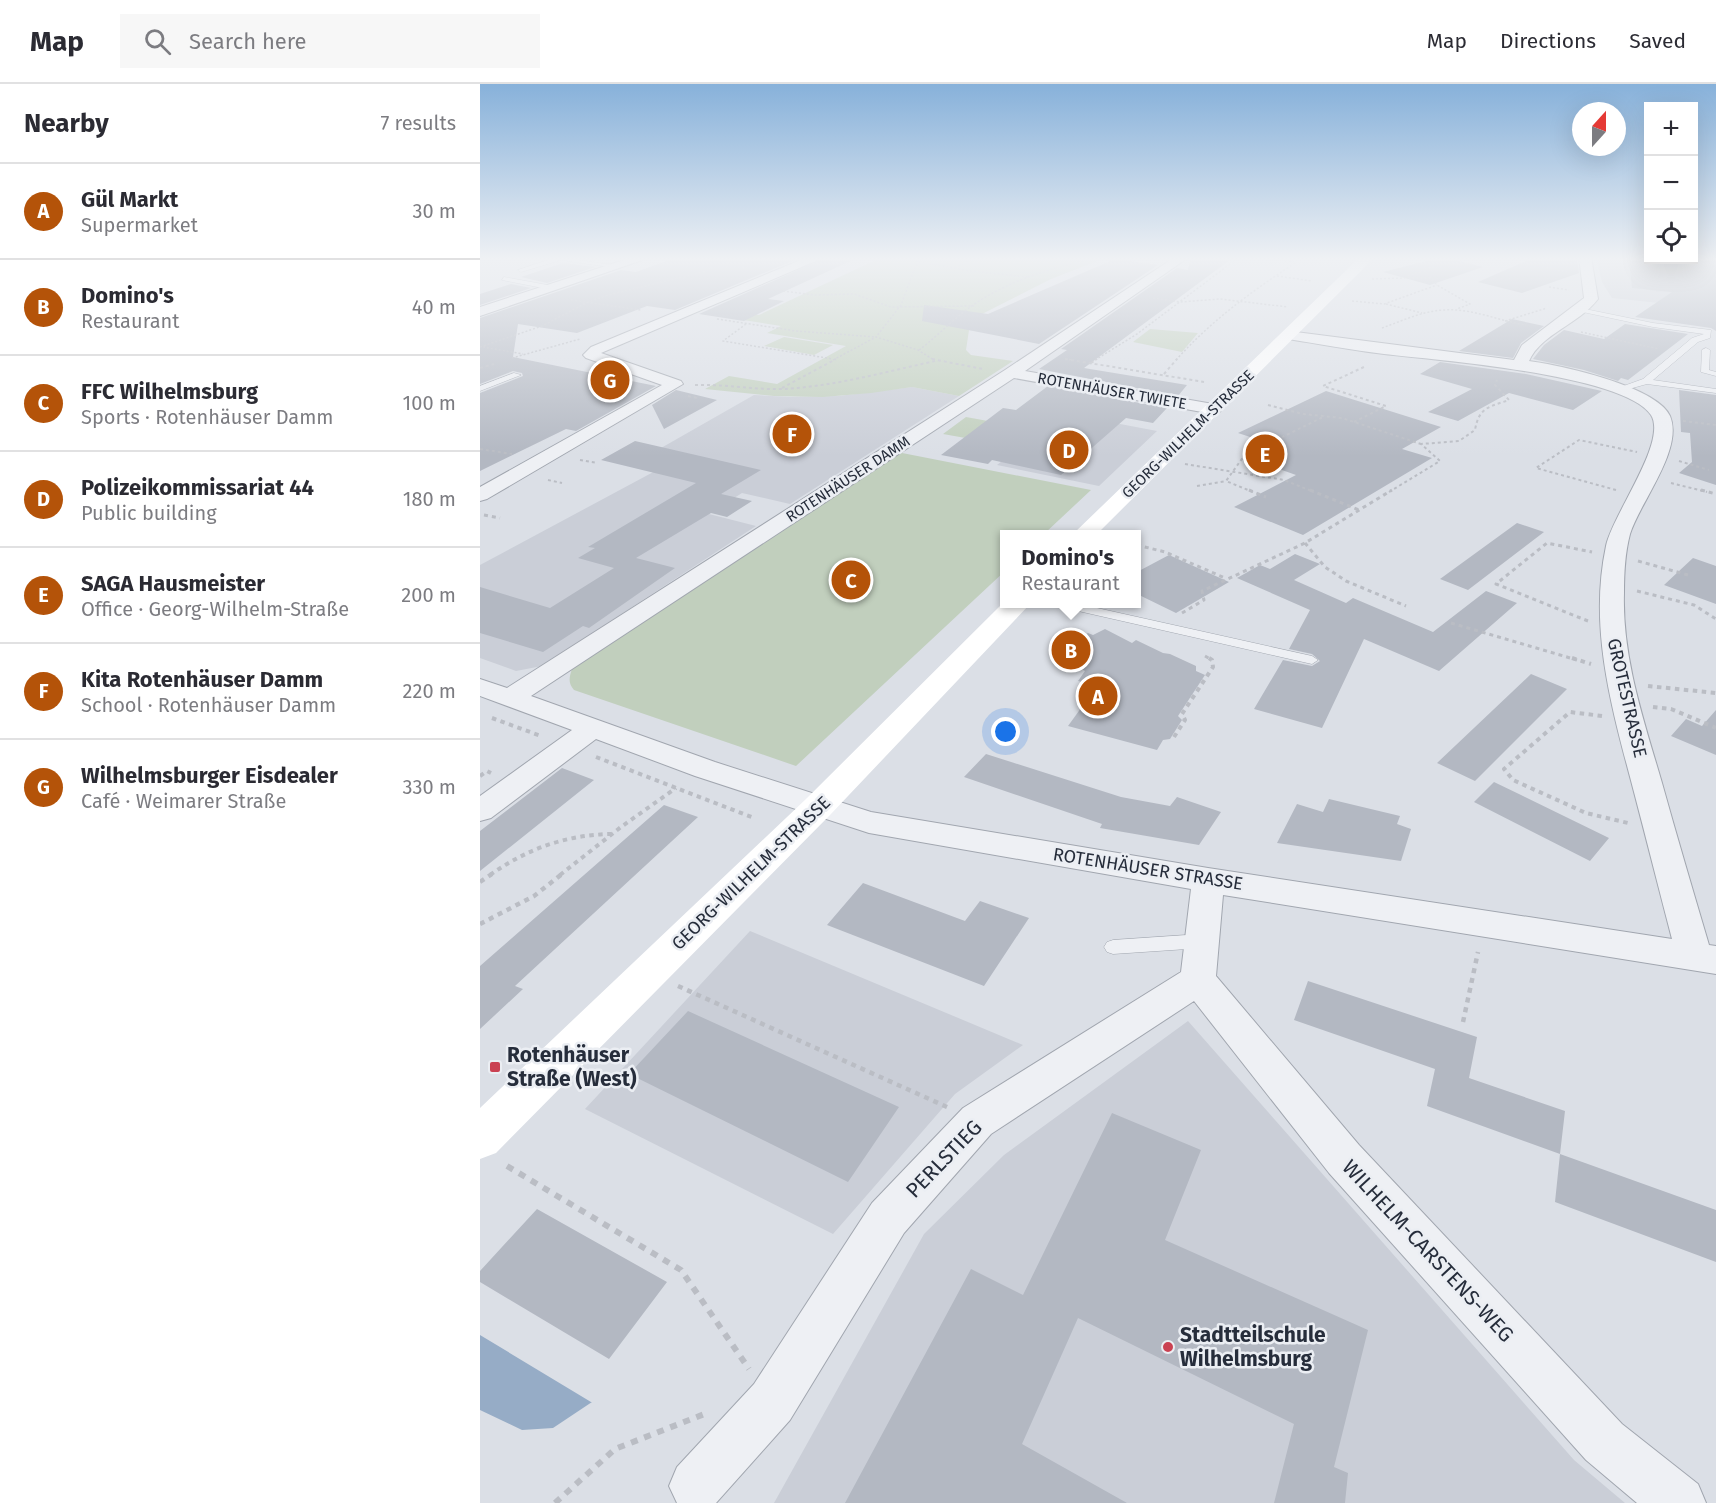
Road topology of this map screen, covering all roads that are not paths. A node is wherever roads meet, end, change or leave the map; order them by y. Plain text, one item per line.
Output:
1 (660, 323) edge
2 (1085, 323) edge
3 (1300, 323) edge
4 (1560, 323) edge
5 (1644, 323) edge
6 (1710, 333) edge
7 (1288, 335) junction
8 (1706, 350) junction
9 (1716, 351) edge
10 (1509, 370) junction
11 (1011, 373) junction
12 (1716, 374) edge
13 (517, 375) dead end
14 (1646, 381) junction
15 (480, 389) edge
16 (1621, 390) junction
17 (1716, 391) edge
18 (1213, 409) junction
19 (480, 495) edge
20 (1088, 530) edge
21 (1012, 608) edge
22 (1087, 608) edge
23 (1312, 660) dead end
24 (480, 687) edge
25 (510, 698) junction
26 (592, 729) junction
27 (818, 807) junction
28 (480, 811) edge
29 (1208, 880) junction
30 (1113, 947) dead end
31 (1705, 958) edge
32 (1200, 960) junction
33 (494, 1152) edge
34 (696, 1486) dead end
35 (1679, 1503) edge

1 - 19 street
2 - 11 street, ROTENHÄUSER DAMM
3 - 7 street, GEORG-WILHELM-STRASSE
4 - 10 street
5 - 6 lane
6 - 8 lane
6 - 14 lane
7 - 10 street
7 - 18 street, GEORG-WILHELM-STRASSE
8 - 9 lane
8 - 12 lane
10 - 16 street
11 - 18 street, ROTENHÄUSER TWIETE
11 - 25 street, ROTENHÄUSER DAMM
13 - 15 lane
14 - 16 lane
14 - 17 lane
16 - 31 street, GROTESTRASSE
18 - 20 street, GEORG-WILHELM-STRASSE
21 - 27 street, GEORG-WILHELM-STRASSE
22 - 23 lane
24 - 25 street, ROTENHÄUSER STRASSE
25 - 26 street, ROTENHÄUSER STRASSE
26 - 27 street, ROTENHÄUSER STRASSE
26 - 28 street
27 - 29 street, ROTENHÄUSER STRASSE
27 - 33 street, GEORG-WILHELM-STRASSE
29 - 31 street, ROTENHÄUSER STRASSE
29 - 32 street
30 - 32 lane
32 - 34 street, PERLSTIEG
32 - 35 street, WILHELM-CARSTENS-WEG

